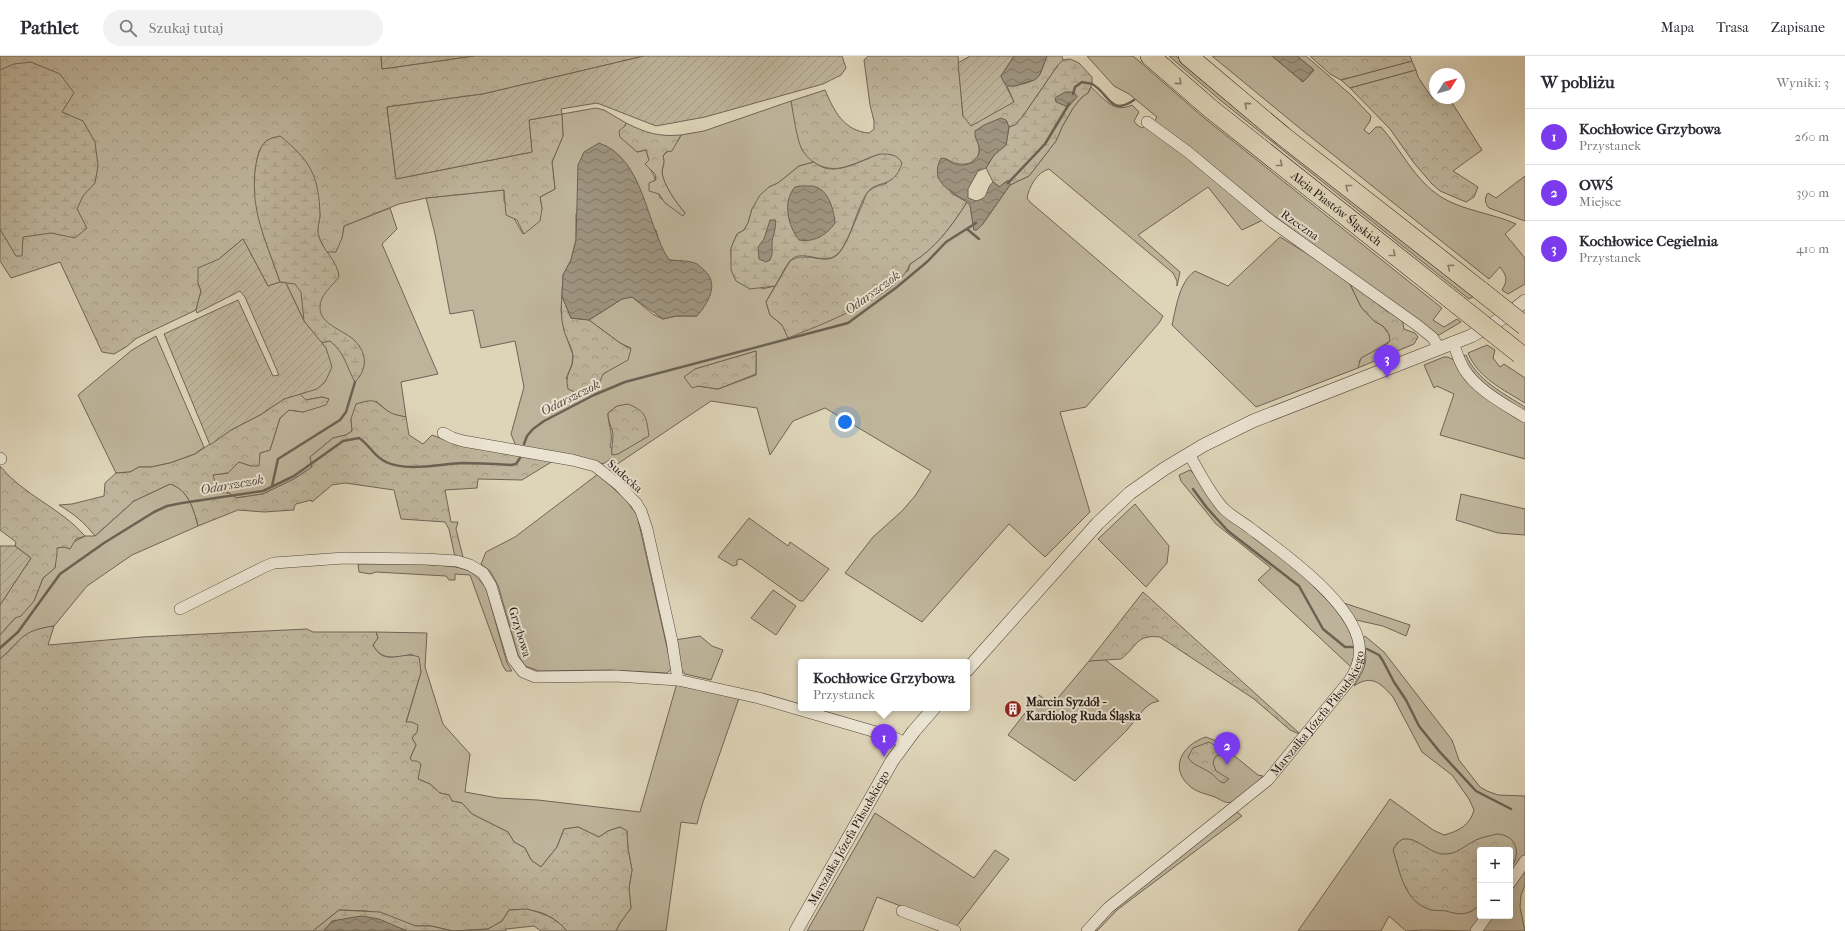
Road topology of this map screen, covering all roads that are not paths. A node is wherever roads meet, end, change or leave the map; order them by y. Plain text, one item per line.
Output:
1 (1150, 56) edge
2 (1188, 56) edge
3 (1147, 122) dead end
4 (1525, 301) edge
5 (1525, 326) edge
6 (1453, 342) junction
7 (1439, 348) junction
8 (1522, 356) edge
9 (1525, 417) edge
10 (443, 433) dead end
11 (1189, 454) junction
12 (180, 609) dead end
13 (970, 667) edge
14 (678, 680) junction
15 (798, 709) edge
16 (804, 711) edge
17 (931, 711) edge
18 (905, 742) junction
19 (1525, 861) edge
20 (1513, 878) edge
21 (902, 911) dead end
22 (1485, 919) edge
23 (796, 931) edge
24 (955, 931) edge
25 (1087, 931) edge
26 (1476, 931) edge

1 -> 8 highway, Aleja Piastów Śląskich, bridge
5 -> 2 highway, Aleja Piastów Śląskich, bridge
3 - 7 street, Rzeczna
4 - 6 street
6 - 7 street
6 - 9 street
7 - 11 street
10 - 14 street, Sudecka
11 - 13 street
11 - 25 street, Marszałka Józefa Piłsudskiego
12 - 14 street, Grzybowa
14 - 15 street, Grzybowa
16 - 18 street, Grzybowa
17 - 18 street, Marszałka Józefa Piłsudskiego
18 - 23 street, Marszałka Józefa Piłsudskiego
19 - 20 street
21 - 24 street
22 - 26 street

